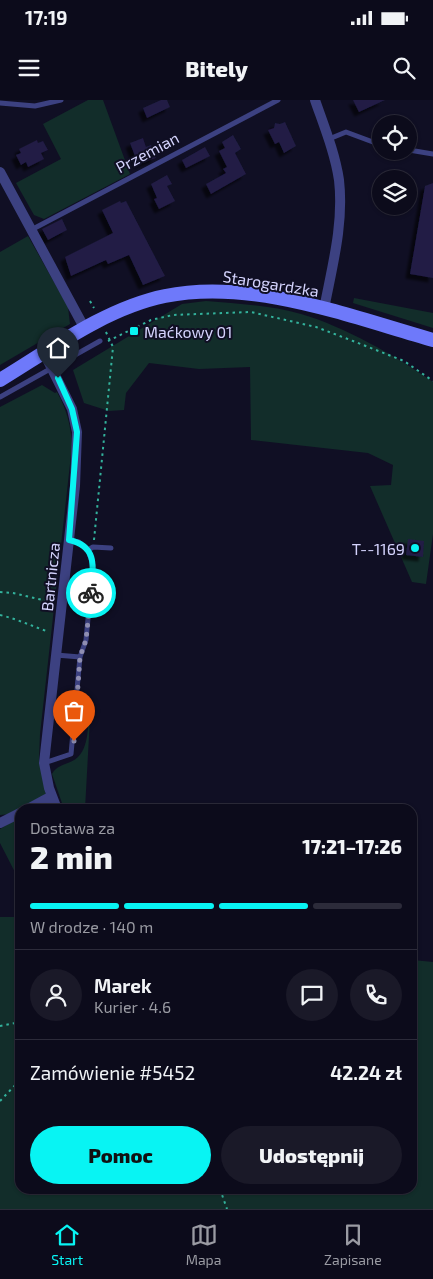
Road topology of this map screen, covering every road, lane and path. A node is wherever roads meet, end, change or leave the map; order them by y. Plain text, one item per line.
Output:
1 (61, 100) edge
2 (278, 100) edge
3 (314, 100) edge
4 (0, 103) edge
5 (329, 138) junction
6 (372, 142) edge
7 (417, 151) edge
8 (433, 154) edge
9 (0, 172) edge
10 (31, 230) junction
11 (90, 301) dead end
12 (94, 308) dead end
13 (324, 309) junction
14 (85, 329) junction
15 (433, 340) edge
16 (100, 341) dead end
17 (44, 353) junction
18 (52, 368) junction
19 (0, 380) edge
20 (433, 381) edge
21 (0, 397) edge
22 (69, 540) junction
23 (91, 548) junction
24 (111, 548) dead end
25 (0, 592) edge
26 (61, 605) junction
27 (0, 615) edge
28 (58, 635) junction
29 (56, 655) junction
30 (80, 657) junction
31 (44, 763) junction
32 (52, 796) junction
33 (37, 804) edge
34 (55, 804) edge
35 (15, 816) edge
36 (0, 823) edge
37 (15, 1023) edge
38 (0, 1026) edge
39 (15, 1086) edge
40 (0, 1102) edge
41 (222, 1194) edge
42 (226, 1209) edge

1 - 4 lane
2 - 10 lane, Przemian
3 - 5 street
5 - 6 lane
5 - 13 street
7 - 8 lane
9 - 10 street
10 - 14 street
11 - 12 path
13 - 14 main road, Starogardzka
13 - 15 main road, Starogardzka
14 - 17 main road, Starogardzka
16 - 18 lane
17 - 18 street, Bartnicza
17 - 19 main road, Starogardzka
18 - 21 lane
18 - 22 street, Bartnicza
20 - 23 path
22 - 23 lane
22 - 26 street, Bartnicza
23 - 24 lane
23 - 30 lane
25 - 26 path
26 - 28 street, Bartnicza
27 - 28 path
28 - 29 street, Bartnicza
29 - 30 lane
29 - 31 street, Bartnicza
30 - 31 lane
31 - 32 street, Bartnicza
32 - 33 street
32 - 34 street, Bartnicza
35 - 36 street
37 - 38 path
39 - 40 path
41 - 42 path

